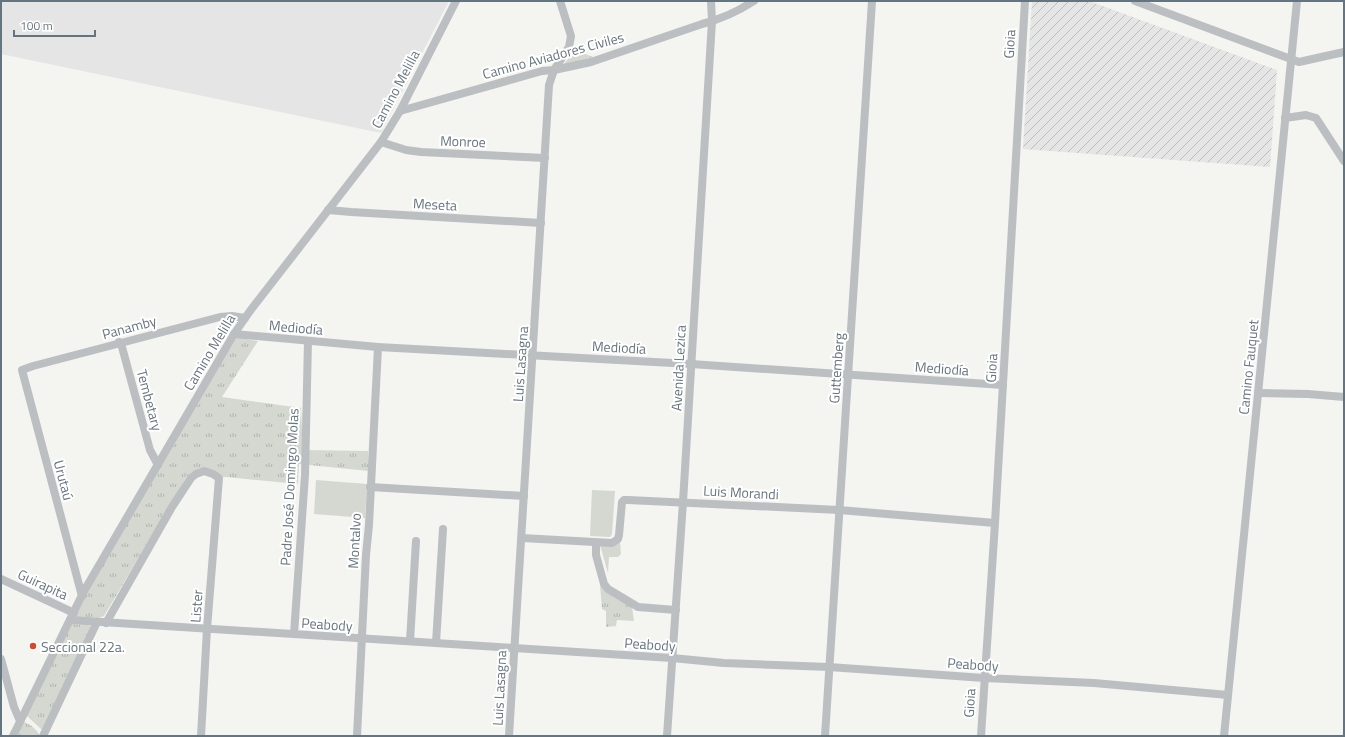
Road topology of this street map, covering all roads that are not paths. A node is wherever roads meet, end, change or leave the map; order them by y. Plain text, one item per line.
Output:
1 (456, 1) edge
2 (560, 1) edge
3 (711, 1) edge
4 (754, 1) edge
5 (872, 1) edge
6 (1025, 1) edge
7 (1135, 1) edge
8 (1297, 1) edge
9 (712, 21) junction
10 (1344, 52) edge
11 (1291, 60) junction
12 (554, 70) junction
13 (400, 111) junction
14 (1285, 118) junction
15 (381, 142) junction
16 (545, 158) junction
17 (1344, 161) edge
18 (328, 210) junction
19 (541, 223) junction
20 (245, 318) junction
21 (234, 334) junction
22 (308, 341) junction
23 (119, 342) junction
24 (378, 347) junction
25 (534, 355) junction
26 (691, 364) junction
27 (22, 370) joint
28 (849, 374) junction
29 (1003, 385) junction
30 (1258, 393) junction
31 (1344, 398) edge
32 (158, 465) junction
33 (370, 487) junction
34 (524, 496) junction
35 (683, 502) junction
36 (839, 510) junction
37 (995, 523) junction
38 (443, 529) dead end
39 (522, 538) junction
40 (416, 541) dead end
41 (596, 543) junction
42 (1, 579) edge
43 (82, 596) junction
44 (676, 610) junction
45 (72, 617) junction
46 (97, 622) junction
47 (106, 623) junction
48 (207, 629) junction
49 (294, 634) junction
50 (362, 639) junction
51 (410, 641) junction
52 (436, 643) junction
53 (514, 648) junction
54 (672, 658) junction
55 (1, 659) edge
56 (829, 667) junction
57 (984, 678) junction
58 (1228, 696) junction
59 (20, 721) junction
60 (13, 736) edge
61 (43, 736) edge
62 (201, 736) edge
63 (357, 736) edge
64 (509, 736) edge
65 (668, 736) edge
66 (825, 736) edge
67 (981, 736) edge
68 (1224, 736) edge

1 - 13 street, Camino Melilla
2 - 12 street, Luis Lasagna
3 - 9 street, Avenida Lezica
4 - 9 street, Camino Aviadores Civiles
5 - 28 street, Guttemberg
6 - 29 street, Gioia
7 - 11 street
8 - 11 street, Camino Fauquet
9 - 12 street, Camino Aviadores Civiles
9 - 26 street, Avenida Lezica
10 - 11 street
11 - 14 street, Camino Fauquet
12 - 13 street, Camino Aviadores Civiles
12 - 16 street, Luis Lasagna
13 - 15 street, Camino Melilla
14 - 17 street
14 - 30 street, Camino Fauquet
15 - 16 street, Monroe
15 - 18 street, Camino Melilla
16 - 19 street, Luis Lasagna
18 - 19 street, Meseta
18 - 20 street, Camino Melilla
19 - 25 street, Luis Lasagna
20 - 21 street, Camino Melilla
20 - 23 street, Panamby
21 - 22 street, Mediodía
21 - 32 street, Camino Melilla
22 - 24 street, Mediodía
22 - 49 street, Padre José Domingo Molas
23 - 27 street, Panamby
23 - 32 street, Tembetary
24 - 25 street, Mediodía
24 - 33 street, Montalvo
25 - 26 street, Mediodía
25 - 34 street, Luis Lasagna
26 - 28 street, Mediodía
26 - 35 street, Avenida Lezica
27 - 43 street, Urutaú
28 - 29 street, Mediodía
28 - 36 street, Guttemberg
29 - 37 street, Gioia
30 - 31 street
30 - 58 street, Camino Fauquet
32 - 43 street, Camino Melilla
33 - 34 street
33 - 50 street, Montalvo
34 - 39 street, Luis Lasagna
35 - 36 street, Luis Morandi
35 - 41 street, Luis Morandi
35 - 44 street, Avenida Lezica
36 - 37 street, Luis Morandi
36 - 56 street, Guttemberg
37 - 57 street, Gioia
38 - 52 street
39 - 41 street, Luis Morandi
39 - 53 street, Luis Lasagna
40 - 51 street
41 - 44 street
42 - 45 street, Guirapita
43 - 45 street, Camino Melilla
44 - 54 street, Avenida Lezica
45 - 46 street, Peabody
45 - 59 street, Camino Melilla
46 - 47 street, Peabody
46 - 61 street
47 - 48 street, Peabody
47 - 48 street, Lister
48 - 49 street, Peabody
48 - 62 street, Lister
49 - 50 street, Peabody
50 - 51 street, Peabody
50 - 63 street, Montalvo
51 - 52 street, Peabody
52 - 53 street, Peabody
53 - 54 street, Peabody
53 - 64 street, Luis Lasagna
54 - 56 street, Peabody
54 - 65 street, Avenida Lezica
55 - 59 street
56 - 57 street, Peabody
56 - 66 street, Guttemberg
57 - 58 street, Peabody
57 - 67 street, Gioia
58 - 68 street, Camino Fauquet
59 - 60 street, Camino Melilla

